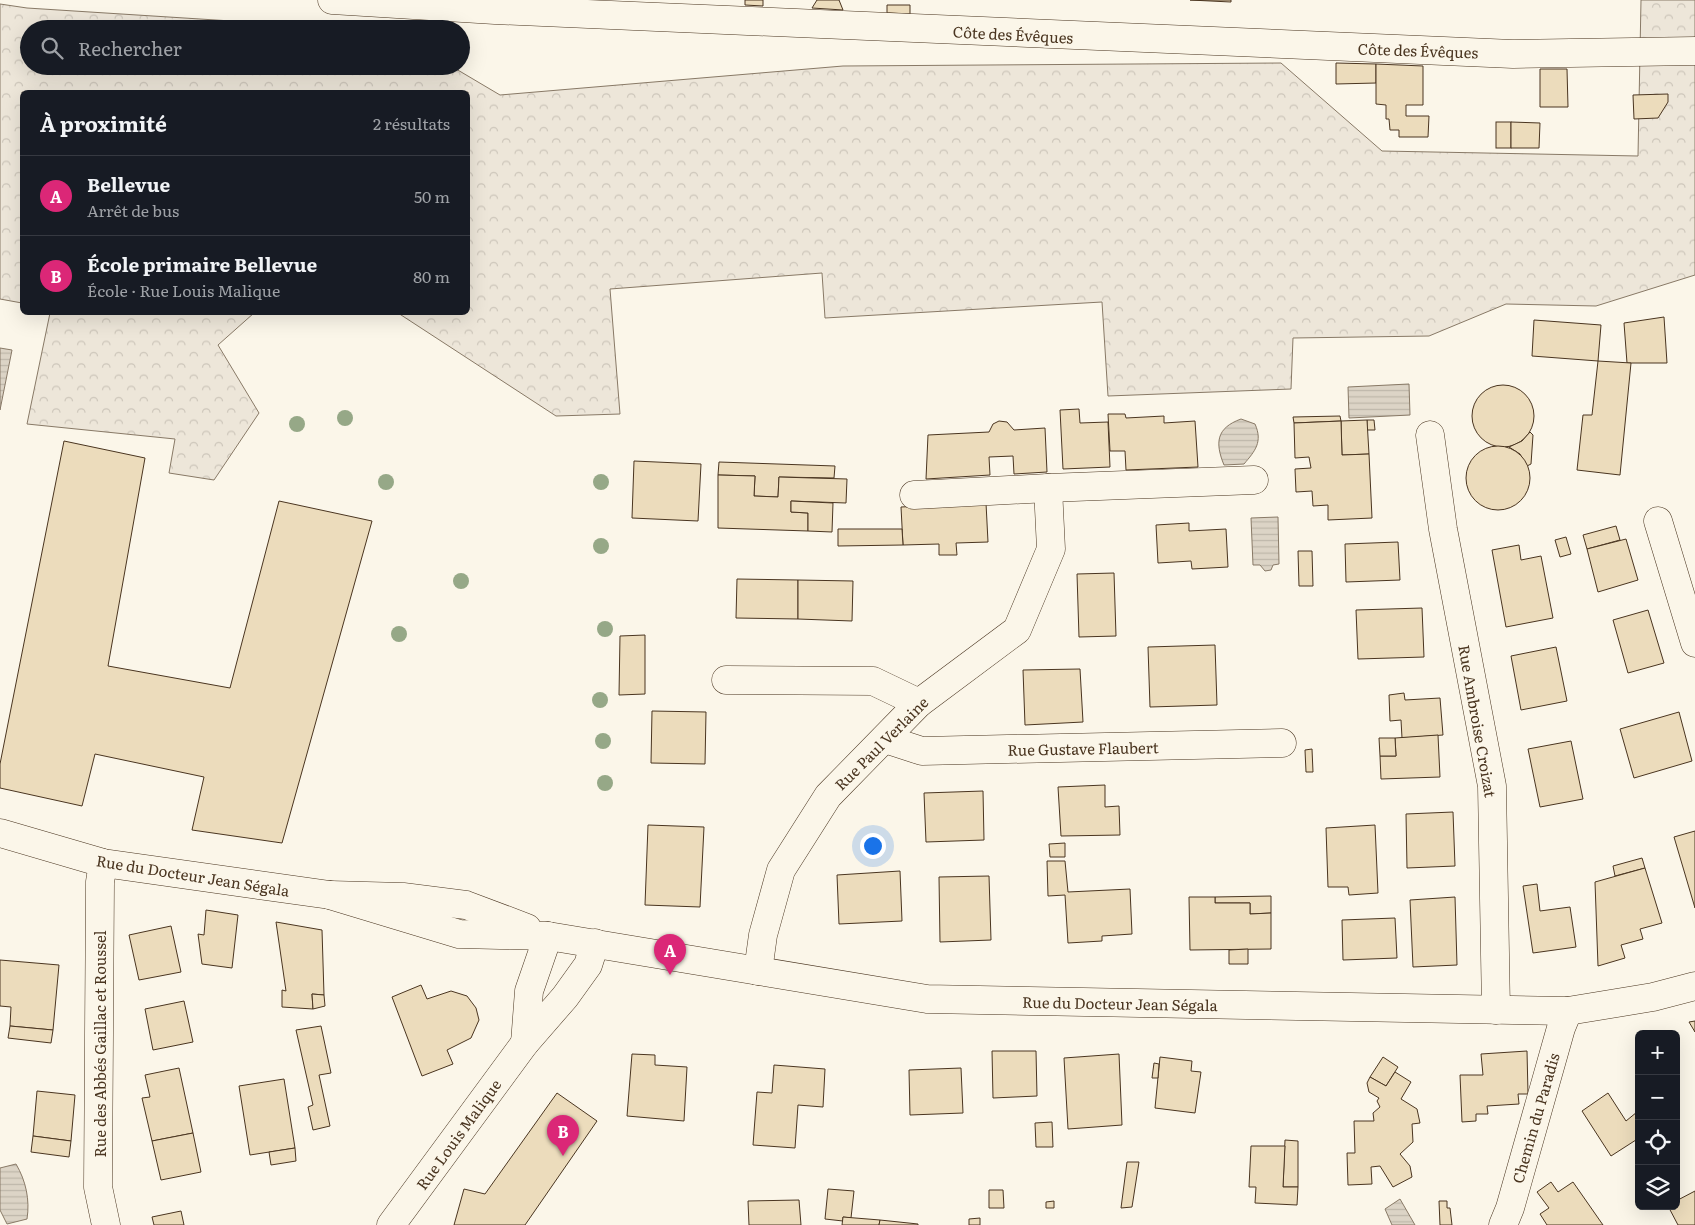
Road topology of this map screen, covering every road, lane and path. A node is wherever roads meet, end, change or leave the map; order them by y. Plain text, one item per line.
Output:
1 (332, 0) edge
2 (1695, 51) edge
3 (1430, 435) dead end
4 (1254, 480) dead end
5 (1048, 488) junction
6 (914, 495) dead end
7 (1658, 521) dead end
8 (1695, 643) edge
9 (726, 680) dead end
10 (919, 703) junction
11 (885, 739) junction
12 (1282, 743) dead end
13 (0, 833) edge
14 (103, 862) junction
15 (548, 936) junction
16 (595, 943) junction
17 (758, 971) junction
18 (1695, 986) edge
19 (1496, 1010) junction
20 (1568, 1011) junction
21 (525, 1043) junction
22 (106, 1225) edge
23 (391, 1225) edge
24 (1503, 1225) edge

1 - 2 street, Côte des Évêques
3 - 19 street, Rue Ambroise Croizat
4 - 5 street
5 - 6 street
5 - 10 street, Rue Paul Verlaine
7 - 8 street
9 - 10 street
10 - 11 street, Rue Paul Verlaine
11 - 12 street, Rue Gustave Flaubert
11 - 17 street, Rue Paul Verlaine
13 - 14 street, Rue du Docteur Jean Ségala
14 - 15 street, Rue du Docteur Jean Ségala
14 - 22 street, Rue des Abbés Gaillac et Roussel
15 - 16 street, Rue du Docteur Jean Ségala
15 - 21 street
16 - 17 street, Rue du Docteur Jean Ségala
16 - 21 street, Rue Louis Malique
17 - 19 street, Rue du Docteur Jean Ségala
18 - 20 street, Rue du Docteur Jean Ségala
19 - 20 street, Rue du Docteur Jean Ségala
20 - 24 street, Chemin du Paradis
21 - 23 street, Rue Louis Malique

